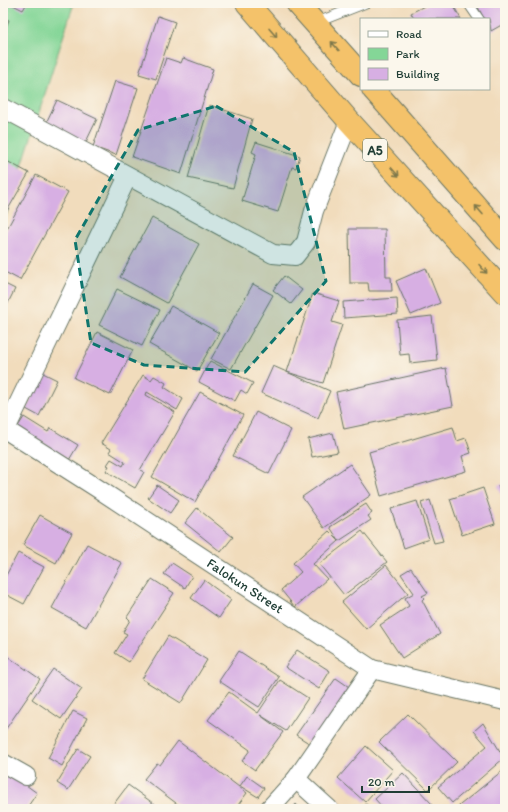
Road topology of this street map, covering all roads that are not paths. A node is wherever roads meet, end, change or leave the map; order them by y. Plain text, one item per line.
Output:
1 (247, 3) edge
2 (297, 3) edge
3 (366, 3) edge
4 (468, 3) edge
5 (478, 18) edge
6 (315, 23) junction
7 (360, 74) edge
8 (380, 93) edge
9 (3, 108) edge
10 (349, 121) junction
11 (128, 176) junction
12 (505, 239) edge
13 (505, 293) edge
14 (4, 429) edge
15 (372, 669) junction
16 (505, 701) edge
17 (3, 763) edge
18 (26, 776) dead end
19 (296, 779) junction
20 (269, 809) edge
21 (329, 809) edge

1 -> 10 highway, A5
2 - 6 highway
3 - 6 lane
4 - 5 lane
7 -> 6 highway
12 -> 8 highway
9 - 11 street
10 - 11 street
10 -> 13 highway, A5
11 - 14 street
14 - 15 street, Falokun Street
15 - 16 street, Falokun Street
15 - 19 street
17 - 18 street
19 - 20 street
19 - 21 street

